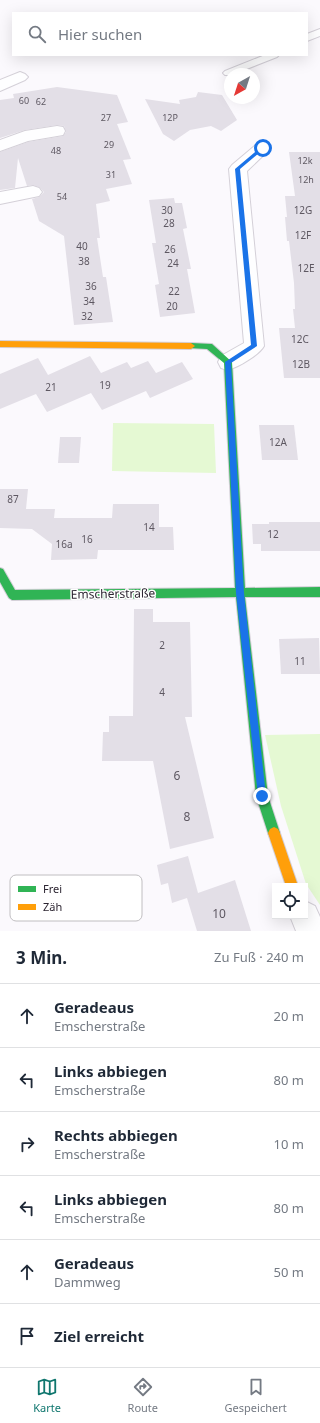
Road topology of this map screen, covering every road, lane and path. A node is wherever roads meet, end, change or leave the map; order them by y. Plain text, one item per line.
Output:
1 (320, 32) edge
2 (308, 38) edge
3 (271, 56) edge
4 (241, 68) edge
5 (20, 78) dead end
6 (0, 86) edge
7 (57, 131) dead end
8 (0, 146) edge
9 (263, 148) dead end
10 (33, 192) dead end
11 (0, 198) edge
12 (0, 344) edge
13 (228, 362) junction
14 (0, 572) edge
15 (320, 592) edge
16 (240, 593) junction
17 (291, 883) edge
18 (306, 919) edge
19 (311, 931) edge

1 - 2 lane
3 - 4 lane
5 - 6 street
7 - 8 street
9 - 13 street
10 - 11 street
12 - 13 street
13 - 16 street
14 - 16 street, Emscherstraße
15 - 16 street, Emscherstraße
16 - 17 street
18 - 19 street

